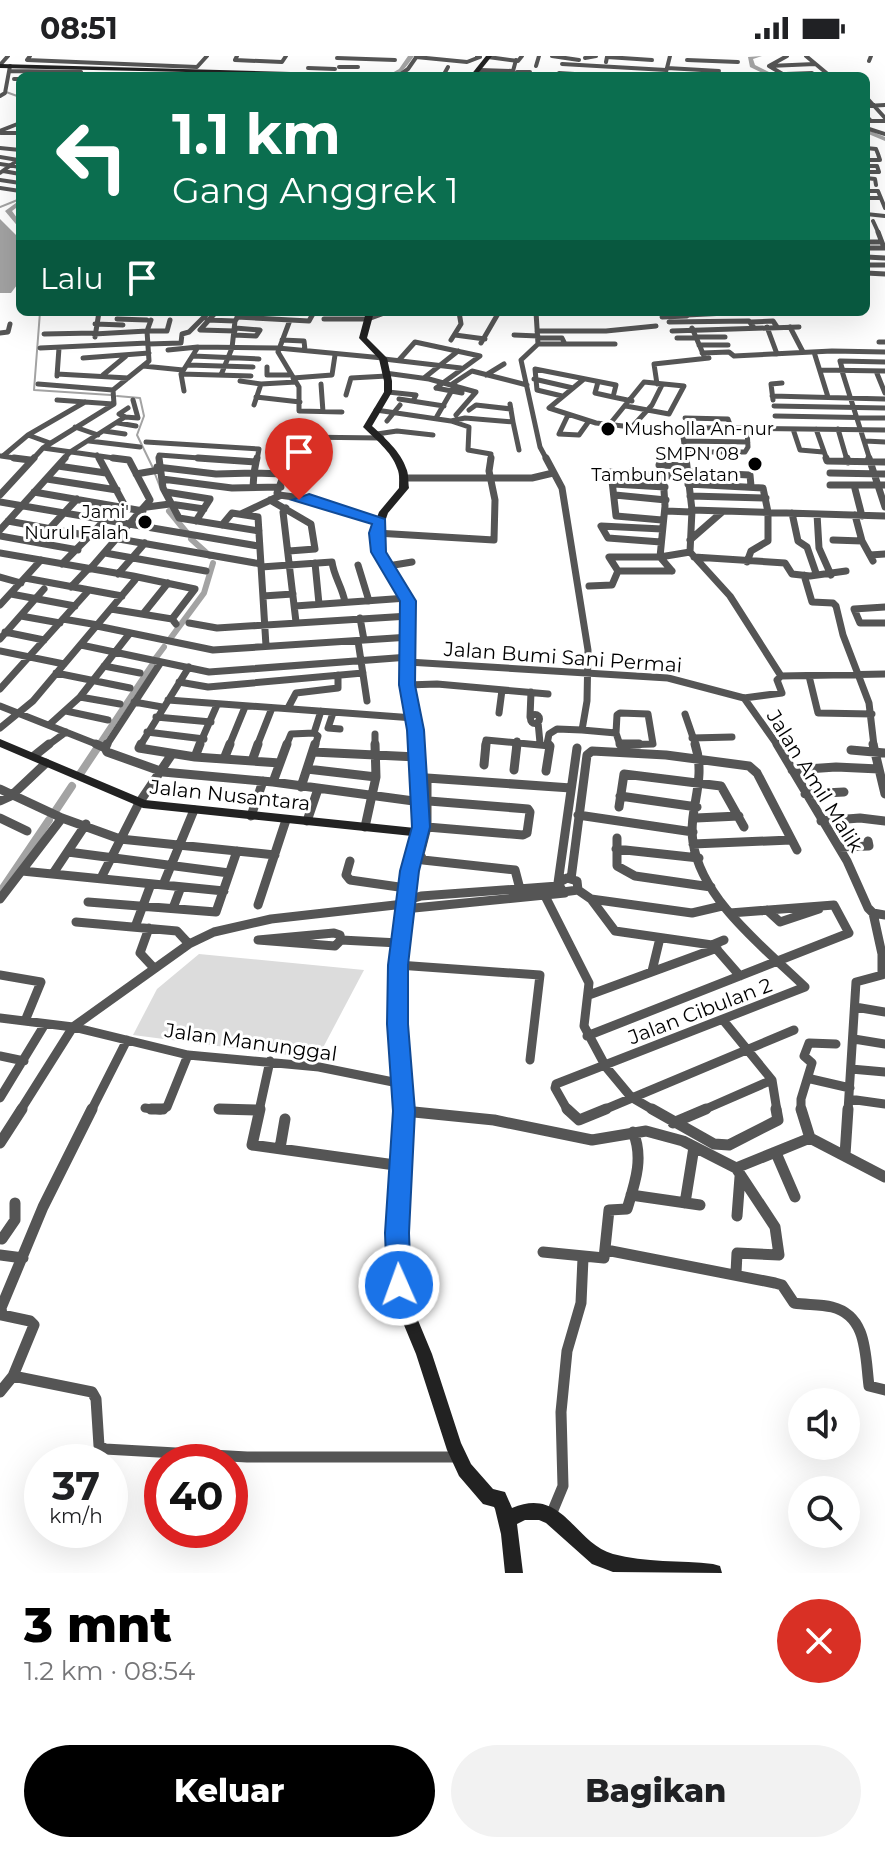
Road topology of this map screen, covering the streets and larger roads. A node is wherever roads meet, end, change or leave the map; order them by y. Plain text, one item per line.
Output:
1 (8, 56) edge
2 (30, 56) edge
3 (48, 56) edge
4 (65, 56) edge
5 (82, 56) edge
6 (103, 56) edge
7 (169, 56) edge
8 (182, 56) edge
9 (194, 56) edge
10 (207, 56) edge
11 (237, 56) edge
12 (260, 56) edge
13 (286, 56) edge
14 (312, 56) edge
15 (319, 56) edge
16 (416, 56) edge
17 (522, 56) edge
18 (539, 56) edge
19 (552, 56) edge
20 (672, 56) edge
21 (706, 56) edge
22 (789, 56) edge
23 (137, 57) edge
24 (337, 57) edge
25 (355, 57) edge
26 (377, 57) edge
27 (477, 58) edge
28 (808, 58) edge
29 (391, 60) edge
30 (595, 60) edge
31 (778, 60) junction
32 (43, 61) junction
33 (60, 61) junction
34 (485, 61) edge
35 (584, 61) edge
36 (687, 61) edge
37 (739, 61) edge
38 (76, 62) junction
39 (549, 62) dead end
40 (97, 63) junction
41 (116, 63) junction
42 (360, 63) junction
43 (815, 64) junction
44 (149, 65) junction
45 (162, 65) junction
46 (514, 65) junction
47 (175, 66) junction
48 (187, 66) junction
49 (338, 66) junction
50 (650, 66) edge
51 (771, 66) junction
52 (448, 67) dead end
53 (4, 68) edge
54 (319, 68) junction
55 (823, 68) junction
56 (532, 69) junction
57 (560, 69) edge
58 (666, 69) junction
59 (778, 70) junction
60 (134, 71) junction
61 (306, 71) junction
62 (719, 71) dead end
63 (121, 72) edge
64 (161, 72) edge
65 (299, 72) edge
66 (316, 72) edge
67 (357, 72) edge
68 (404, 72) edge
69 (445, 72) edge
70 (517, 72) edge
71 (666, 72) edge
72 (782, 72) edge
73 (782, 72) edge
74 (801, 72) edge
75 (814, 72) edge
76 (826, 72) edge
77 (0, 96) edge
78 (870, 101) edge
79 (874, 105) junction
80 (885, 105) edge
81 (870, 106) edge
82 (884, 119) edge
83 (870, 150) edge
84 (870, 160) edge
85 (16, 162) edge
86 (0, 164) edge
87 (10, 165) junction
88 (16, 166) edge
89 (1, 172) edge
90 (870, 178) edge
91 (870, 187) edge
92 (870, 191) edge
93 (878, 191) junction
94 (870, 196) edge
95 (885, 213) edge
96 (873, 222) edge
97 (870, 234) edge
98 (878, 234) junction
99 (884, 246) edge
100 (97, 316) edge
101 (208, 316) edge
102 (269, 316) joint
103 (312, 316) edge
104 (358, 316) edge
105 (369, 316) edge
106 (460, 316) edge
107 (497, 316) edge
108 (536, 316) edge
109 (688, 316) edge
110 (151, 317) edge
111 (662, 317) dead end
112 (324, 319) dead end
113 (116, 320) edge
114 (170, 320) dead end
115 (290, 320) junction
116 (237, 322) edge
117 (669, 322) dead end
118 (10, 324) dead end
119 (95, 324) junction
120 (123, 325) dead end
121 (753, 325) junction
122 (656, 326) dead end
123 (767, 327) junction
124 (777, 327) junction
125 (790, 327) junction
126 (799, 327) dead end
127 (147, 331) junction
128 (167, 331) junction
129 (672, 331) dead end
130 (0, 333) edge
131 (94, 333) junction
132 (44, 334) dead end
133 (514, 335) dead end
134 (576, 336) dead end
135 (538, 337) junction
136 (725, 337) dead end
137 (677, 338) dead end
138 (204, 339) dead end
139 (282, 340) junction
140 (148, 344) junction
141 (615, 344) dead end
142 (699, 345) junction
143 (728, 345) dead end
144 (97, 346) junction
145 (437, 346) junction
146 (686, 346) dead end
147 (83, 347) junction
148 (201, 347) junction
149 (40, 348) dead end
150 (59, 348) junction
151 (232, 348) junction
152 (278, 348) junction
153 (576, 348) junction
154 (305, 350) junction
155 (168, 351) junction
156 (458, 351) junction
157 (803, 352) junction
158 (814, 352) junction
159 (885, 352) edge
160 (149, 353) junction
161 (777, 354) junction
162 (127, 355) junction
163 (335, 355) junction
164 (193, 356) junction
165 (678, 356) dead end
166 (228, 357) junction
167 (83, 358) junction
168 (259, 359) dead end
169 (383, 359) junction
170 (399, 360) junction
171 (423, 362) junction
172 (885, 362) edge
173 (504, 364) dead end
174 (442, 365) junction
175 (143, 366) junction
176 (224, 366) junction
177 (253, 367) dead end
178 (267, 367) dead end
179 (461, 368) junction
180 (820, 370) junction
181 (842, 370) junction
182 (184, 371) junction
183 (779, 371) dead end
184 (876, 371) junction
185 (885, 371) edge
186 (57, 374) junction
187 (86, 375) junction
188 (221, 375) junction
189 (386, 375) junction
190 (486, 375) junction
191 (103, 376) junction
192 (251, 376) dead end
193 (128, 378) junction
194 (293, 378) junction
195 (424, 378) junction
196 (273, 379) junction
197 (534, 379) junction
198 (584, 379) junction
199 (240, 381) dead end
200 (442, 382) junction
201 (598, 382) junction
202 (782, 383) junction
203 (38, 384) dead end
204 (261, 384) junction
205 (321, 384) dead end
206 (660, 384) junction
207 (56, 385) junction
208 (527, 385) junction
209 (453, 387) junction
210 (573, 388) junction
211 (184, 391) dead end
212 (388, 392) junction
213 (462, 393) dead end
214 (346, 395) dead end
215 (113, 396) junction
216 (562, 396) junction
217 (772, 396) junction
218 (786, 396) junction
219 (885, 396) edge
220 (613, 397) junction
221 (828, 397) junction
222 (851, 398) junction
223 (57, 400) dead end
224 (133, 400) dead end
225 (68, 401) junction
226 (413, 401) junction
227 (85, 402) junction
228 (300, 402) junction
229 (629, 404) junction
230 (444, 406) junction
231 (774, 406) junction
232 (854, 407) junction
233 (128, 408) dead end
234 (885, 408) edge
235 (376, 410) junction
236 (647, 411) junction
237 (323, 412) junction
238 (342, 412) dead end
239 (395, 412) junction
240 (65, 415) junction
241 (568, 415) junction
242 (775, 416) junction
243 (125, 417) junction
244 (436, 418) junction
245 (453, 418) junction
246 (465, 418) junction
247 (685, 418) dead end
248 (857, 418) junction
249 (885, 418) edge
250 (387, 421) dead end
251 (589, 421) junction
252 (513, 422) junction
253 (117, 423) junction
254 (609, 425) junction
255 (136, 426) dead end
256 (75, 427) junction
257 (632, 427) junction
258 (682, 429) junction
259 (775, 429) junction
260 (793, 429) junction
261 (816, 429) junction
262 (838, 429) junction
263 (861, 429) junction
264 (732, 430) junction
265 (747, 430) junction
266 (885, 430) edge
267 (101, 433) junction
268 (125, 434) dead end
269 (28, 435) junction
270 (433, 435) dead end
271 (379, 436) junction
272 (298, 437) dead end
273 (88, 441) junction
274 (684, 441) junction
275 (865, 441) junction
276 (748, 442) junction
277 (885, 442) edge
278 (50, 443) junction
279 (165, 445) junction
280 (43, 448) junction
281 (519, 450) dead end
282 (70, 452) junction
283 (685, 452) junction
284 (823, 452) junction
285 (97, 455) junction
286 (159, 455) junction
287 (2, 456) edge
288 (30, 460) junction
289 (256, 462) junction
290 (848, 462) junction
291 (871, 462) junction
292 (885, 462) edge
293 (659, 465) dead end
294 (58, 466) junction
295 (156, 470) junction
296 (106, 473) junction
297 (254, 473) junction
298 (553, 473) junction
299 (830, 473) dead end
300 (37, 474) dead end
301 (136, 474) junction
302 (875, 474) junction
303 (885, 474) edge
304 (663, 475) junction
305 (687, 475) junction
306 (761, 476) dead end
307 (48, 477) junction
308 (490, 477) junction
309 (403, 478) junction
310 (162, 479) junction
311 (613, 484) junction
312 (830, 485) dead end
313 (854, 485) junction
314 (882, 485) edge
315 (4, 486) edge
316 (93, 486) junction
317 (751, 486) junction
318 (253, 487) junction
319 (665, 487) junction
320 (762, 487) junction
321 (117, 490) junction
322 (280, 491) junction
323 (34, 492) junction
324 (166, 492) junction
325 (0, 495) edge
326 (615, 495) junction
327 (690, 496) junction
328 (884, 497) edge
329 (642, 498) junction
330 (766, 498) junction
331 (78, 500) junction
332 (270, 500) junction
333 (666, 500) junction
334 (0, 502) edge
335 (167, 505) junction
336 (21, 506) junction
337 (117, 507) junction
338 (885, 507) edge
339 (126, 508) junction
340 (286, 508) junction
341 (145, 509) junction
342 (204, 509) junction
343 (666, 511) junction
344 (692, 511) junction
345 (723, 512) junction
346 (768, 512) junction
347 (64, 513) junction
348 (792, 513) junction
349 (241, 514) junction
350 (817, 514) junction
351 (859, 516) junction
352 (885, 516) edge
353 (638, 518) junction
354 (187, 519) junction
355 (105, 520) junction
356 (662, 520) junction
357 (8, 521) junction
358 (196, 521) junction
359 (380, 522) junction
360 (130, 524) junction
361 (222, 525) junction
362 (50, 529) junction
363 (662, 529) junction
364 (259, 531) junction
365 (0, 533) edge
366 (376, 533) junction
367 (90, 536) junction
368 (194, 536) junction
369 (119, 539) junction
370 (690, 540) junction
371 (833, 540) dead end
372 (862, 541) junction
373 (37, 542) junction
374 (661, 542) junction
375 (145, 543) junction
376 (806, 545) junction
377 (820, 545) junction
378 (258, 546) junction
379 (78, 550) junction
380 (289, 551) junction
381 (3, 553) edge
382 (105, 553) junction
383 (692, 554) junction
384 (885, 554) edge
385 (660, 557) junction
386 (133, 558) junction
387 (41, 560) junction
388 (0, 561) edge
389 (412, 562) dead end
390 (747, 562) junction
391 (315, 563) junction
392 (62, 564) junction
393 (290, 565) junction
394 (358, 565) dead end
395 (261, 566) junction
396 (388, 566) junction
397 (89, 569) junction
398 (206, 571) dead end
399 (618, 571) junction
400 (846, 571) dead end
401 (816, 573) dead end
402 (118, 574) junction
403 (804, 575) junction
404 (831, 575) junction
405 (133, 576) junction
406 (0, 577) edge
407 (23, 580) junction
408 (168, 583) junction
409 (589, 586) dead end
410 (71, 587) junction
411 (44, 589) dead end
412 (89, 590) junction
413 (293, 594) junction
414 (7, 595) edge
415 (122, 596) junction
416 (263, 596) junction
417 (407, 598) junction
418 (36, 599) junction
419 (369, 601) junction
420 (345, 602) junction
421 (355, 602) junction
422 (319, 604) junction
423 (0, 605) edge
424 (75, 606) junction
425 (295, 606) junction
426 (885, 607) edge
427 (111, 609) junction
428 (143, 614) junction
429 (21, 616) junction
430 (409, 616) junction
431 (358, 618) junction
432 (61, 621) junction
433 (296, 622) junction
434 (189, 623) dead end
435 (885, 623) edge
436 (98, 625) junction
437 (265, 625) junction
438 (3, 632) edge
439 (130, 633) junction
440 (410, 637) junction
441 (0, 639) edge
442 (44, 640) junction
443 (361, 640) junction
444 (81, 645) junction
445 (269, 646) junction
446 (1, 652) edge
447 (115, 652) junction
448 (29, 657) junction
449 (361, 658) junction
450 (408, 660) junction
451 (156, 661) junction
452 (64, 664) junction
453 (274, 665) junction
454 (104, 666) junction
455 (189, 667) junction
456 (209, 672) junction
457 (56, 673) junction
458 (140, 673) dead end
459 (363, 673) junction
460 (885, 674) edge
461 (338, 675) junction
462 (589, 675) junction
463 (781, 676) junction
464 (809, 676) junction
465 (860, 676) junction
466 (91, 681) junction
467 (179, 682) junction
468 (407, 685) junction
469 (208, 687) junction
470 (130, 688) dead end
471 (0, 689) edge
472 (502, 690) junction
473 (531, 692) junction
474 (548, 694) dead end
475 (80, 697) junction
476 (744, 698) junction
477 (367, 701) dead end
478 (134, 702) junction
479 (165, 703) junction
480 (120, 704) dead end
481 (217, 705) junction
482 (0, 706) edge
483 (245, 707) junction
484 (272, 708) junction
485 (288, 708) junction
486 (66, 711) junction
487 (321, 711) junction
488 (20, 713) junction
489 (333, 713) junction
490 (499, 713) dead end
491 (685, 714) dead end
492 (872, 714) junction
493 (156, 717) junction
494 (414, 718) junction
495 (108, 720) dead end
496 (211, 722) junction
497 (49, 725) junction
498 (0, 728) edge
499 (340, 729) dead end
500 (582, 730) junction
501 (66, 732) junction
502 (147, 732) junction
503 (314, 733) junction
504 (616, 733) junction
505 (375, 734) dead end
506 (732, 737) dead end
507 (692, 738) junction
508 (204, 739) junction
509 (544, 739) junction
510 (517, 741) junction
511 (0, 743) edge
512 (101, 746) junction
513 (577, 748) dead end
514 (851, 750) dead end
515 (313, 752) junction
516 (875, 752) junction
517 (885, 753) edge
518 (172, 754) junction
519 (34, 756) junction
520 (195, 757) junction
521 (376, 757) junction
522 (417, 757) junction
523 (224, 759) junction
524 (700, 760) junction
525 (252, 761) junction
526 (46, 763) junction
527 (280, 763) junction
528 (484, 765) dead end
529 (307, 769) junction
530 (879, 769) junction
531 (514, 770) dead end
532 (792, 770) junction
533 (546, 771) dead end
534 (163, 772) junction
535 (376, 777) junction
536 (263, 781) junction
537 (273, 782) junction
538 (700, 784) junction
539 (301, 787) junction
540 (571, 788) junction
541 (0, 789) edge
542 (318, 789) junction
543 (844, 792) dead end
544 (805, 794) junction
545 (885, 794) edge
546 (11, 796) junction
547 (620, 796) junction
548 (372, 797) junction
549 (0, 801) edge
550 (425, 802) junction
551 (139, 803) junction
552 (619, 807) dead end
553 (194, 810) junction
554 (696, 812) junction
555 (578, 815) junction
556 (251, 816) junction
557 (739, 816) junction
558 (60, 817) junction
559 (0, 818) edge
560 (286, 820) junction
561 (307, 821) junction
562 (821, 821) junction
563 (885, 821) edge
564 (86, 824) junction
565 (365, 827) junction
566 (744, 827) dead end
567 (423, 830) junction
568 (27, 831) dead end
569 (693, 832) junction
570 (617, 838) dead end
571 (120, 839) junction
572 (791, 840) junction
573 (868, 841) dead end
574 (693, 844) junction
575 (179, 845) junction
576 (839, 847) junction
577 (616, 849) junction
578 (797, 850) dead end
579 (237, 851) junction
580 (68, 852) junction
581 (275, 855) junction
582 (111, 858) junction
583 (699, 858) junction
584 (350, 861) dead end
585 (170, 865) junction
586 (22, 871) junction
587 (54, 872) junction
588 (229, 873) junction
589 (101, 878) junction
590 (571, 879) junction
591 (151, 884) junction
592 (163, 885) junction
593 (558, 885) junction
594 (181, 887) junction
595 (711, 887) junction
596 (520, 889) junction
597 (578, 890) junction
598 (224, 891) junction
599 (566, 893) junction
600 (545, 896) junction
601 (0, 899) edge
602 (591, 899) junction
603 (405, 901) junction
604 (88, 902) dead end
605 (258, 905) dead end
606 (142, 906) junction
607 (173, 908) junction
608 (726, 910) junction
609 (873, 913) junction
610 (885, 915) edge
611 (76, 922) dead end
612 (135, 927) junction
613 (149, 928) junction
614 (660, 938) junction
615 (341, 940) junction
616 (724, 940) dead end
617 (399, 943) junction
618 (189, 944) junction
619 (714, 946) junction
620 (780, 961) junction
621 (398, 965) junction
622 (153, 967) junction
623 (652, 971) junction
624 (0, 975) edge
625 (740, 976) junction
626 (589, 995) junction
627 (855, 1007) junction
628 (885, 1012) edge
629 (0, 1018) edge
630 (723, 1020) junction
631 (25, 1021) junction
632 (45, 1024) junction
633 (73, 1027) junction
634 (794, 1030) dead end
635 (587, 1036) junction
636 (854, 1039) junction
637 (127, 1040) junction
638 (836, 1044) dead end
639 (885, 1044) edge
640 (749, 1049) junction
641 (188, 1055) junction
642 (0, 1056) edge
643 (530, 1060) dead end
644 (24, 1061) junction
645 (270, 1061) junction
646 (606, 1067) junction
647 (851, 1069) junction
648 (885, 1072) edge
649 (811, 1079) junction
650 (772, 1080) junction
651 (403, 1084) junction
652 (4, 1087) edge
653 (850, 1093) junction
654 (631, 1097) junction
655 (0, 1098) edge
656 (885, 1104) edge
657 (145, 1108) dead end
658 (219, 1109) dead end
659 (257, 1110) junction
660 (404, 1111) junction
661 (285, 1119) dead end
662 (673, 1123) junction
663 (633, 1132) junction
664 (810, 1138) junction
665 (0, 1143) edge
666 (694, 1147) junction
667 (280, 1148) junction
668 (776, 1153) junction
669 (845, 1155) junction
670 (402, 1166) junction
671 (738, 1172) junction
672 (885, 1177) edge
673 (631, 1195) junction
674 (795, 1197) dead end
675 (15, 1203) dead end
676 (685, 1203) junction
677 (700, 1205) dead end
678 (737, 1216) dead end
679 (15, 1220) junction
680 (35, 1224) junction
681 (2, 1239) dead end
682 (606, 1250) junction
683 (543, 1252) dead end
684 (0, 1254) edge
685 (23, 1258) junction
686 (583, 1258) junction
687 (736, 1273) junction
688 (13, 1376) junction
689 (885, 1390) edge
690 (0, 1392) edge
691 (458, 1457) junction
692 (551, 1515) junction
693 (507, 1519) junction
694 (644, 1571) edge
695 (514, 1573) edge
696 (713, 1573) edge

1 - 53 street
2 - 32 street
3 - 32 street
4 - 33 street
5 - 38 street
6 - 40 street
7 - 45 street
8 - 47 street
9 - 48 street
10 - 48 street
11 - 13 street
12 - 13 street
14 - 61 street
15 - 54 street
16 - 27 street
16 - 68 street
17 - 46 street
18 - 56 street
19 - 35 street
20 - 36 street
20 - 58 street
21 - 37 street
22 - 31 street
23 - 41 street
23 - 44 street
24 - 25 street
24 - 49 street
25 - 42 street
26 - 29 street
26 - 42 street
27 - 34 street
28 - 31 street
28 - 43 street
30 - 35 street
30 - 50 street
30 - 50 street
31 - 51 street
32 - 33 street
33 - 38 street
34 - 46 street
34 - 46 street
35 - 57 street
36 - 37 street
36 - 58 street
36 - 62 street
38 - 40 street
39 - 57 street
40 - 41 street
41 - 44 street
42 - 49 street
42 - 67 street
43 - 51 street
43 - 55 street
44 - 45 street
45 - 47 street
46 - 56 street
47 - 48 street
49 - 54 street
50 - 57 street
50 - 58 street
51 - 59 street
51 - 72 street
52 - 69 street
53 - 60 street
53 - 77 street
54 - 61 street
55 - 75 street
55 - 76 street
56 - 70 street
58 - 71 street
59 - 73 street
59 - 74 street
60 - 63 street
60 - 64 street
61 - 65 street
61 - 66 street
78 - 79 street
79 - 80 street
79 - 81 street
79 - 82 street
83 - 84 street
85 - 87 street
86 - 87 street
87 - 88 street
87 - 89 street
90 - 93 street
91 - 93 street
92 - 93 street
93 - 94 street
93 - 95 street
96 - 98 street
97 - 98 street
98 - 99 street
100 - 119 street
101 - 116 street
101 - 116 street
101 - 155 street
102 - 115 street
102 - 116 street
103 - 115 street
104 - 112 street
105 - 169 street
106 - 107 street
108 - 135 street
109 - 111 street
109 - 117 street
109 - 121 street
109 - 142 street
110 - 113 street
110 - 127 street
113 - 119 street
113 - 120 street
114 - 128 street
115 - 139 street
116 - 151 street
118 - 130 street
119 - 131 street
121 - 123 street
121 - 124 street
121 - 142 street
122 - 135 street
123 - 124 street
123 - 161 street
124 - 125 street
125 - 126 street
125 - 157 street
127 - 128 street
127 - 131 street
127 - 140 street
128 - 155 street
129 - 142 street
131 - 132 street
131 - 144 street
133 - 135 street
134 - 153 street
135 - 153 street
135 - 208 street
136 - 142 street
137 - 142 street
138 - 148 street
139 - 152 street
139 - 154 street
140 - 144 street
140 - 155 street
140 - 160 street
141 - 153 street
142 - 143 street
142 - 146 street
142 - 161 street
142 - 165 street
142 - 206 street
144 - 147 street
145 - 156 street
145 - 170 street
145 - 171 street
147 - 150 street
147 - 167 street
148 - 151 street
148 - 155 street
148 - 164 street
149 - 150 street
150 - 186 street
151 - 152 street
151 - 166 street
152 - 154 street
152 - 194 street
154 - 163 street
156 - 174 street
156 - 179 street
157 - 158 street
157 - 161 street
158 - 159 street
158 - 180 street
160 - 162 street
160 - 175 street
162 - 167 street
162 - 191 street
163 - 169 street
163 - 194 street
164 - 166 street
164 - 182 street
166 - 168 street
166 - 176 street
167 - 187 street
169 - 170 street
169 - 189 street
170 - 171 street
171 - 174 street
172 - 181 street
173 - 190 street
174 - 179 street
174 - 195 street
175 - 182 street
175 - 193 street
176 - 177 street
176 - 182 street
176 - 188 street
178 - 196 street
179 - 200 street
180 - 181 street
180 - 221 street
181 - 184 street
181 - 222 street
182 - 188 street
182 - 211 street
183 - 202 street
184 - 185 street
184 - 219 street
186 - 187 street
186 - 207 street
187 - 191 street
188 - 192 street
189 - 195 street
189 - 212 street
189 - 214 street
190 - 208 street
190 - 209 street
191 - 193 street
193 - 215 street
194 - 196 street
194 - 228 street
195 - 200 street
196 - 204 street
197 - 198 street
197 - 210 street
197 - 216 street
198 - 201 street
198 - 210 street
199 - 204 street
200 - 209 street
201 - 220 street
201 - 220 street
202 - 217 street
202 - 218 street
203 - 207 street
204 - 228 street
205 - 237 street
206 - 229 street
206 - 236 street
206 - 236 street
207 - 215 street
208 - 298 street
209 - 213 street
209 - 230 street
209 - 245 street
210 - 216 street
212 - 226 street
212 - 235 street
215 - 227 street
215 - 256 street
216 - 241 street
217 - 218 street
217 - 231 street
218 - 221 street
219 - 222 street
220 - 229 street
221 - 222 street
222 - 232 street
223 - 225 street
224 - 243 street
225 - 227 street
225 - 240 street
226 - 230 street
226 - 239 street
227 - 240 street
228 - 237 street
229 - 236 street
229 - 254 street
230 - 244 street
231 - 232 street
231 - 242 street
232 - 234 street
232 - 248 street
233 - 243 street
235 - 239 street
235 - 271 street
236 - 257 street
237 - 238 street
239 - 244 street
239 - 250 street
240 - 269 street
241 - 251 street
241 - 251 street
242 - 248 street
242 - 259 street
243 - 253 street
244 - 245 street
245 - 246 street
245 - 308 street
246 - 252 street
246 - 252 street
247 - 264 street
248 - 249 street
248 - 263 street
251 - 254 street
252 - 281 street
253 - 255 street
253 - 267 street
254 - 257 street
256 - 267 street
256 - 278 street
257 - 258 street
258 - 264 street
258 - 274 street
259 - 260 street
259 - 265 street
260 - 261 street
260 - 284 street
261 - 262 street
261 - 284 street
262 - 263 street
262 - 290 street
263 - 266 street
263 - 275 street
264 - 265 street
265 - 276 street
267 - 268 street
267 - 273 street
269 - 278 street
269 - 287 street
270 - 271 street
271 - 272 street
271 - 309 street
273 - 279 street
273 - 282 street
274 - 276 street
274 - 283 street
275 - 277 street
275 - 291 street
276 - 283 street
278 - 280 street
279 - 286 street
279 - 289 street
280 - 282 street
280 - 288 street
282 - 285 street
282 - 294 street
283 - 305 street
284 - 290 street
285 - 296 street
285 - 301 street
286 - 289 street
286 - 295 street
287 - 288 street
288 - 315 street
289 - 297 street
290 - 291 street
291 - 292 street
291 - 302 street
293 - 305 street
294 - 296 street
294 - 307 street
295 - 297 street
295 - 301 street
295 - 310 street
296 - 321 street
297 - 318 street
297 - 322 street
298 - 308 street
298 - 462 street
299 - 302 street
300 - 307 street
301 - 341 street
302 - 303 street
302 - 314 street
304 - 305 street
304 - 311 street
304 - 319 street
305 - 317 street
305 - 317 street
305 - 327 street
306 - 320 street
307 - 316 street
307 - 323 street
308 - 309 street
308 - 366 street
309 - 359 street
310 - 318 street
310 - 324 street
311 - 319 street
311 - 326 street
312 - 313 street
313 - 314 street
313 - 351 street
314 - 328 street
315 - 325 street
316 - 321 street
316 - 331 street
317 - 320 street
318 - 322 street
319 - 333 street
320 - 330 street
321 - 339 street
322 - 332 street
322 - 359 street
323 - 331 street
323 - 336 street
324 - 335 street
324 - 342 street
326 - 329 street
326 - 353 street
327 - 330 street
327 - 344 street
328 - 338 street
329 - 333 street
329 - 353 street
330 - 346 street
331 - 337 street
331 - 347 street
332 - 340 street
332 - 349 street
333 - 343 street
334 - 336 street
335 - 341 street
335 - 342 street
335 - 354 street
336 - 347 street
336 - 357 street
337 - 339 street
337 - 355 street
339 - 341 street
340 - 380 street
340 - 380 street
341 - 360 street
342 - 358 street
343 - 344 street
343 - 356 street
344 - 345 street
344 - 370 street
345 - 346 street
345 - 370 street
346 - 348 street
346 - 390 street
347 - 355 street
347 - 362 street
348 - 350 street
348 - 376 street
349 - 361 street
349 - 364 street
350 - 351 street
350 - 377 street
351 - 352 street
351 - 372 street
353 - 356 street
354 - 358 street
354 - 368 street
355 - 360 street
355 - 367 street
356 - 363 street
357 - 362 street
357 - 365 street
358 - 361 street
359 - 366 street
360 - 368 street
360 - 369 street
361 - 364 street
362 - 367 street
362 - 373 street
363 - 374 street
363 - 374 street
364 - 378 street
365 - 373 street
366 - 396 street
367 - 379 street
368 - 378 street
369 - 375 street
369 - 382 street
370 - 383 street
371 - 372 street
372 - 384 street
373 - 379 street
374 - 385 street
375 - 386 street
375 - 395 street
376 - 377 street
376 - 401 street
377 - 404 street
378 - 395 street
379 - 392 street
380 - 393 street
381 - 387 street
381 - 388 street
382 - 386 street
382 - 397 street
383 - 385 street
383 - 390 street
383 - 463 street
385 - 399 street
385 - 399 street
386 - 398 street
386 - 402 street
387 - 392 street
387 - 407 street
389 - 396 street
390 - 403 street
391 - 393 street
391 - 420 street
391 - 422 street
392 - 397 street
393 - 395 street
393 - 413 street
394 - 419 street
395 - 416 street
396 - 417 street
397 - 402 street
397 - 410 street
399 - 409 street
400 - 404 street
402 - 405 street
403 - 404 street
403 - 465 street
405 - 408 street
405 - 415 street
406 - 407 street
407 - 410 street
407 - 414 street
408 - 428 street
408 - 428 street
410 - 412 street
411 - 418 street
412 - 415 street
412 - 424 street
413 - 416 street
413 - 425 street
414 - 418 street
414 - 423 street
415 - 427 street
416 - 437 street
417 - 419 street
417 - 430 street
418 - 424 street
418 - 429 street
419 - 421 street
420 - 421 street
420 - 422 street
421 - 431 street
422 - 425 street
424 - 432 street
425 - 433 street
426 - 435 street
427 - 428 street
427 - 436 street
429 - 432 street
429 - 438 street
430 - 431 street
430 - 440 street
431 - 433 street
431 - 443 street
432 - 436 street
432 - 442 street
433 - 437 street
434 - 437 street
436 - 439 street
436 - 444 street
437 - 445 street
438 - 441 street
438 - 442 street
439 - 445 street
439 - 447 street
440 - 443 street
440 - 450 street
442 - 448 street
443 - 445 street
443 - 449 street
444 - 447 street
444 - 452 street
445 - 453 street
446 - 448 street
447 - 451 street
447 - 454 street
448 - 452 street
448 - 471 street
449 - 450 street, Jalan Bumi Sani Permai
449 - 453 street, Jalan Bumi Sani Permai
449 - 459 street
450 - 462 street, Jalan Bumi Sani Permai
450 - 468 street
451 - 455 street
451 - 478 street
452 - 457 street
453 - 456 street, Jalan Bumi Sani Permai
454 - 458 street
454 - 466 street
455 - 456 street
455 - 467 street
456 - 469 street
457 - 466 street
457 - 488 street
459 - 461 street
459 - 477 street
460 - 465 street
461 - 469 street
461 - 485 street
462 - 476 street, Jalan Bumi Sani Permai
462 - 500 street
463 - 464 street
463 - 476 street, Jalan Bumi Sani Permai
464 - 465 street
464 - 492 street
465 - 492 street
466 - 470 street
466 - 475 street
467 - 469 street
467 - 479 street
468 - 472 street
468 - 494 street
472 - 473 street
472 - 490 street
473 - 474 street
473 - 509 street
475 - 480 street
475 - 486 street
476 - 532 street, Jalan Amil Malik
478 - 479 street
478 - 512 street
479 - 481 street
479 - 493 street
481 - 483 street
481 - 496 street
482 - 488 street
483 - 484 street
483 - 523 street
484 - 485 street
484 - 525 street
485 - 487 street
486 - 495 street
486 - 497 street
487 - 489 street
487 - 503 street
488 - 497 street
488 - 498 street
489 - 494 street
489 - 499 street
491 - 507 street
492 - 516 street
493 - 496 street
493 - 502 street
494 - 522 street
496 - 508 street
497 - 501 street
500 - 504 street
500 - 509 street
501 - 512 street
501 - 519 street
502 - 508 street
502 - 518 street
503 - 515 street
503 - 527 street
504 - 504 street
505 - 521 street
506 - 507 street
507 - 524 street
508 - 520 street
509 - 510 street
509 - 533 street
510 - 528 street
510 - 531 street
511 - 519 street, Jalan Nusantara
512 - 534 street
513 - 540 street
514 - 516 street
515 - 521 street
515 - 529 street
516 - 517 street
516 - 530 street
518 - 520 street
518 - 534 street
519 - 526 street, Jalan Nusantara
520 - 523 street
521 - 522 street
521 - 535 street
522 - 550 street
523 - 525 street
524 - 538 street
524 - 555 street
524 - 572 street
525 - 527 street
526 - 546 street
526 - 551 street, Jalan Nusantara
527 - 537 street
529 - 535 street
529 - 539 street
530 - 532 street
530 - 545 street
532 - 544 street, Jalan Amil Malik
534 - 536 street
534 - 551 street
535 - 548 street
536 - 537 street
536 - 556 street
537 - 539 street
538 - 547 street
538 - 554 street
538 - 557 street
539 - 542 street
540 - 550 street
540 - 593 street
541 - 546 street
542 - 548 street
542 - 561 street
543 - 544 street
544 - 562 street, Jalan Amil Malik
546 - 549 street
546 - 558 street
547 - 552 street
547 - 554 street
548 - 550 street
548 - 565 street
550 - 567 street
550 - 567 street
551 - 553 street, Jalan Nusantara
551 - 571 street
553 - 556 street, Jalan Nusantara
553 - 575 street
554 - 557 street
554 - 569 street
555 - 569 street
555 - 590 street
556 - 560 street, Jalan Nusantara
557 - 566 street
558 - 564 street
558 - 586 street
559 - 568 street
560 - 561 street, Jalan Nusantara
560 - 581 street
561 - 565 street, Jalan Nusantara
562 - 563 street
562 - 576 street, Jalan Amil Malik
564 - 571 street
564 - 580 street
565 - 567 street, Jalan Nusantara
567 - 596 street
567 - 603 street
569 - 574 street
570 - 577 street
571 - 575 street
571 - 582 street
572 - 574 street
572 - 578 street
573 - 576 street
574 - 583 street
575 - 579 street
575 - 585 street
576 - 609 street, Jalan Amil Malik
577 - 583 street
577 - 595 street
579 - 581 street
579 - 588 street
580 - 582 street
580 - 587 street
581 - 605 street
582 - 585 street
582 - 589 street
583 - 595 street
584 - 603 street
585 - 588 street
585 - 592 street
586 - 587 street
586 - 601 street
587 - 589 street
588 - 598 street
589 - 591 street
590 - 593 street
590 - 597 street
591 - 592 street
591 - 606 street
592 - 594 street
593 - 596 street
593 - 599 street
594 - 598 street
594 - 607 street
595 - 608 street
596 - 603 street
597 - 599 street
597 - 602 street
598 - 607 street
599 - 600 street
600 - 603 street
600 - 626 street
602 - 608 street
602 - 614 street
603 - 617 street
603 - 618 street
604 - 606 street
606 - 607 street
606 - 612 street
608 - 620 street
608 - 620 street
609 - 610 street
609 - 627 street, Jalan Amil Malik
611 - 612 street
612 - 613 street
613 - 618 street
613 - 622 street
614 - 619 street
614 - 623 street
615 - 615 street
615 - 617 street
616 - 619 street
617 - 621 street
618 - 622 street
619 - 623 street
619 - 625 street
620 - 625 street
620 - 630 street, Jalan Cibulan 2
621 - 643 street
621 - 651 street
622 - 633 street
623 - 626 street
624 - 631 street
625 - 635 street
626 - 635 street
627 - 628 street
627 - 636 street
629 - 631 street, Jalan Manunggal
630 - 640 street
630 - 646 street, Jalan Cibulan 2
631 - 632 street, Jalan Manunggal
632 - 633 street, Jalan Manunggal
632 - 644 street
633 - 637 street, Jalan Manunggal
633 - 665 street
634 - 640 street
635 - 646 street
636 - 639 street
636 - 647 street
637 - 641 street, Jalan Manunggal
637 - 680 street
638 - 649 street
640 - 650 street
640 - 654 street
641 - 645 street, Jalan Manunggal
641 - 657 street
642 - 644 street
644 - 652 street
645 - 651 street, Jalan Manunggal
645 - 659 street
646 - 654 street
646 - 654 street, Jalan Cibulan 2
647 - 648 street
647 - 653 street
649 - 653 street
649 - 664 street
650 - 662 street
650 - 662 street
651 - 660 street
652 - 655 street
653 - 656 street
653 - 669 street
654 - 662 street
658 - 659 street
659 - 667 street
660 - 663 street
660 - 670 street
661 - 667 street
663 - 666 street
663 - 673 street
664 - 668 street
664 - 669 street
666 - 671 street
666 - 676 street
667 - 670 street
668 - 671 street
668 - 674 street
669 - 672 street
670 - 691 street
671 - 678 street
671 - 687 street
673 - 676 street
673 - 682 street
675 - 679 street
676 - 677 street
679 - 680 street
679 - 681 street
680 - 685 street
682 - 686 street
682 - 687 street
683 - 686 street
684 - 685 street
685 - 688 street
686 - 692 street
687 - 689 street
688 - 690 street
688 - 691 street
691 - 693 street
692 - 693 street
692 - 694 street
693 - 695 street
694 - 696 street

